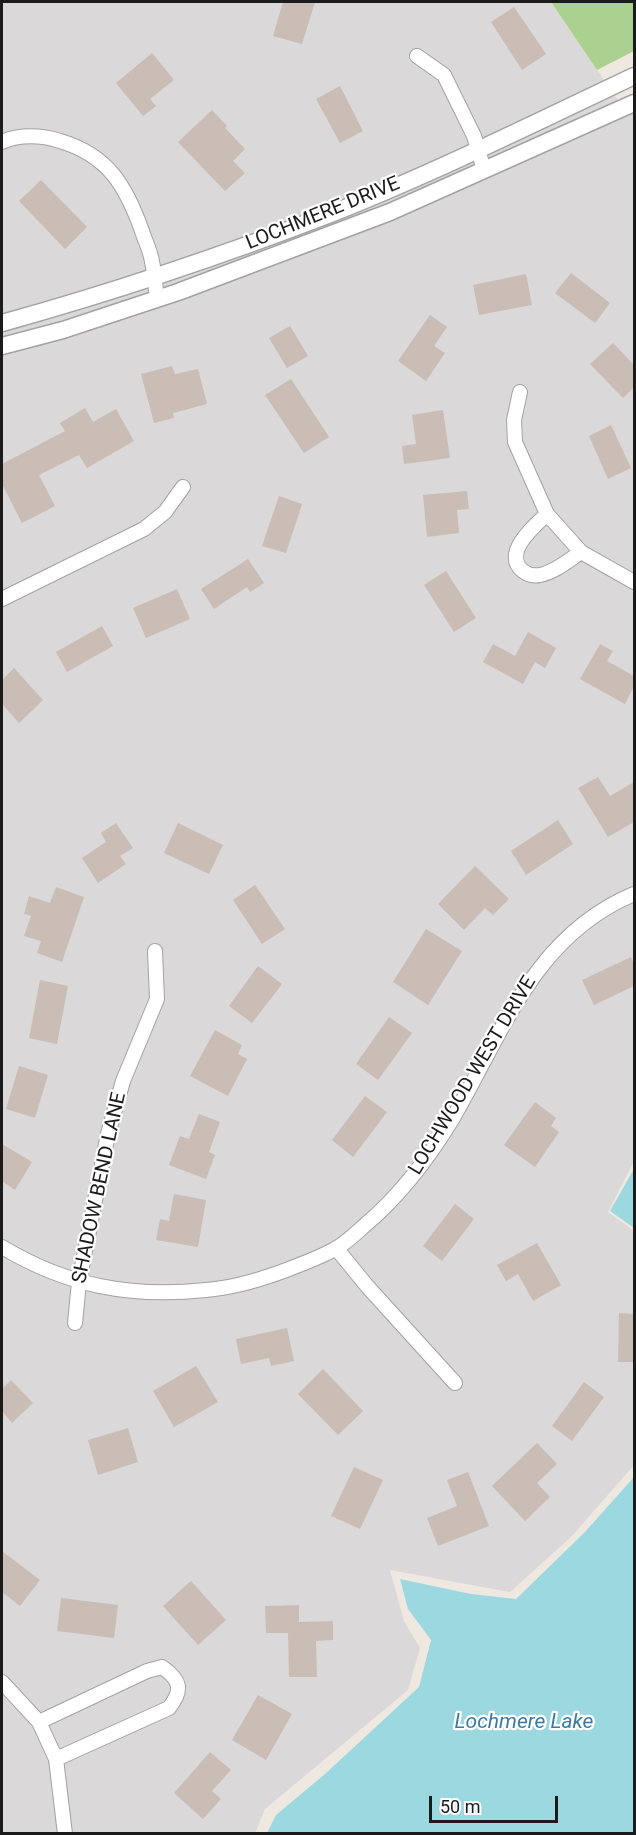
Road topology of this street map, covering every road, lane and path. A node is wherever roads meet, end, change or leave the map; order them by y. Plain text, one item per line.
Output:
1 (417, 56) dead end
2 (634, 76) edge
3 (634, 103) edge
4 (2, 142) edge
5 (478, 150) junction
6 (484, 170) junction
7 (153, 277) junction
8 (157, 298) junction
9 (2, 323) edge
10 (2, 346) edge
11 (520, 392) dead end
12 (183, 487) dead end
13 (547, 514) junction
14 (581, 552) junction
15 (634, 582) edge
16 (2, 599) edge
17 (634, 894) edge
18 (155, 951) dead end
19 (2, 1247) edge
20 (336, 1248) junction
21 (79, 1282) junction
22 (75, 1323) dead end
23 (454, 1383) dead end
24 (2, 1683) edge
25 (39, 1722) junction
26 (56, 1759) junction
27 (65, 1833) edge

1 - 5 street
2 - 5 street, LOCHMERE DRIVE
3 - 6 street, LOCHMERE DRIVE
4 - 7 street
5 - 6 street
5 - 7 street, LOCHMERE DRIVE
6 - 8 street, LOCHMERE DRIVE
7 - 8 street
7 - 9 street, LOCHMERE DRIVE
8 - 10 street, LOCHMERE DRIVE
11 - 13 street
12 - 16 street
13 - 14 street
13 - 14 street
14 - 15 street
17 - 20 street, LOCHWOOD WEST DRIVE
18 - 21 street, SHADOW BEND LANE
19 - 21 street, LOCHWOOD WEST DRIVE
20 - 21 street, LOCHWOOD WEST DRIVE
20 - 23 street
21 - 22 street, SHADOW BEND LANE
24 - 25 street
25 - 26 street
25 - 26 street
26 - 27 street

